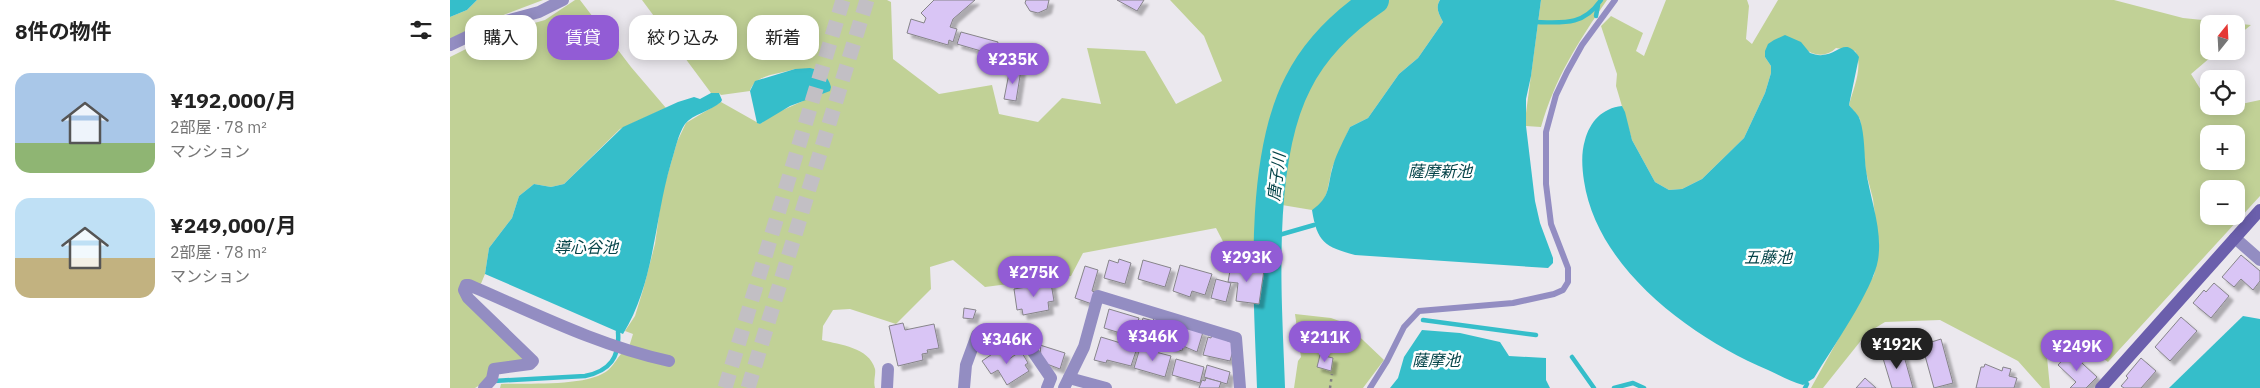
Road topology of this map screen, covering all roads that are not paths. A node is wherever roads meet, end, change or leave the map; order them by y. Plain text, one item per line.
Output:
1 (563, 0) edge
2 (1615, 0) edge
3 (450, 45) edge
4 (2260, 210) edge
5 (2235, 238) junction
6 (2260, 260) edge
7 (669, 361) dead end
8 (888, 369) dead end
9 (1067, 383) edge
10 (488, 384) edge
11 (887, 388) edge
12 (964, 388) edge
13 (1047, 388) edge
14 (1106, 388) edge
15 (1240, 388) edge
16 (1370, 388) edge
17 (2101, 388) edge

1 - 3 street
2 - 16 lane
4 - 5 street
5 - 6 street
5 - 17 street
7 - 10 street
8 - 11 street
9 - 14 street
9 - 15 street
12 - 13 street

